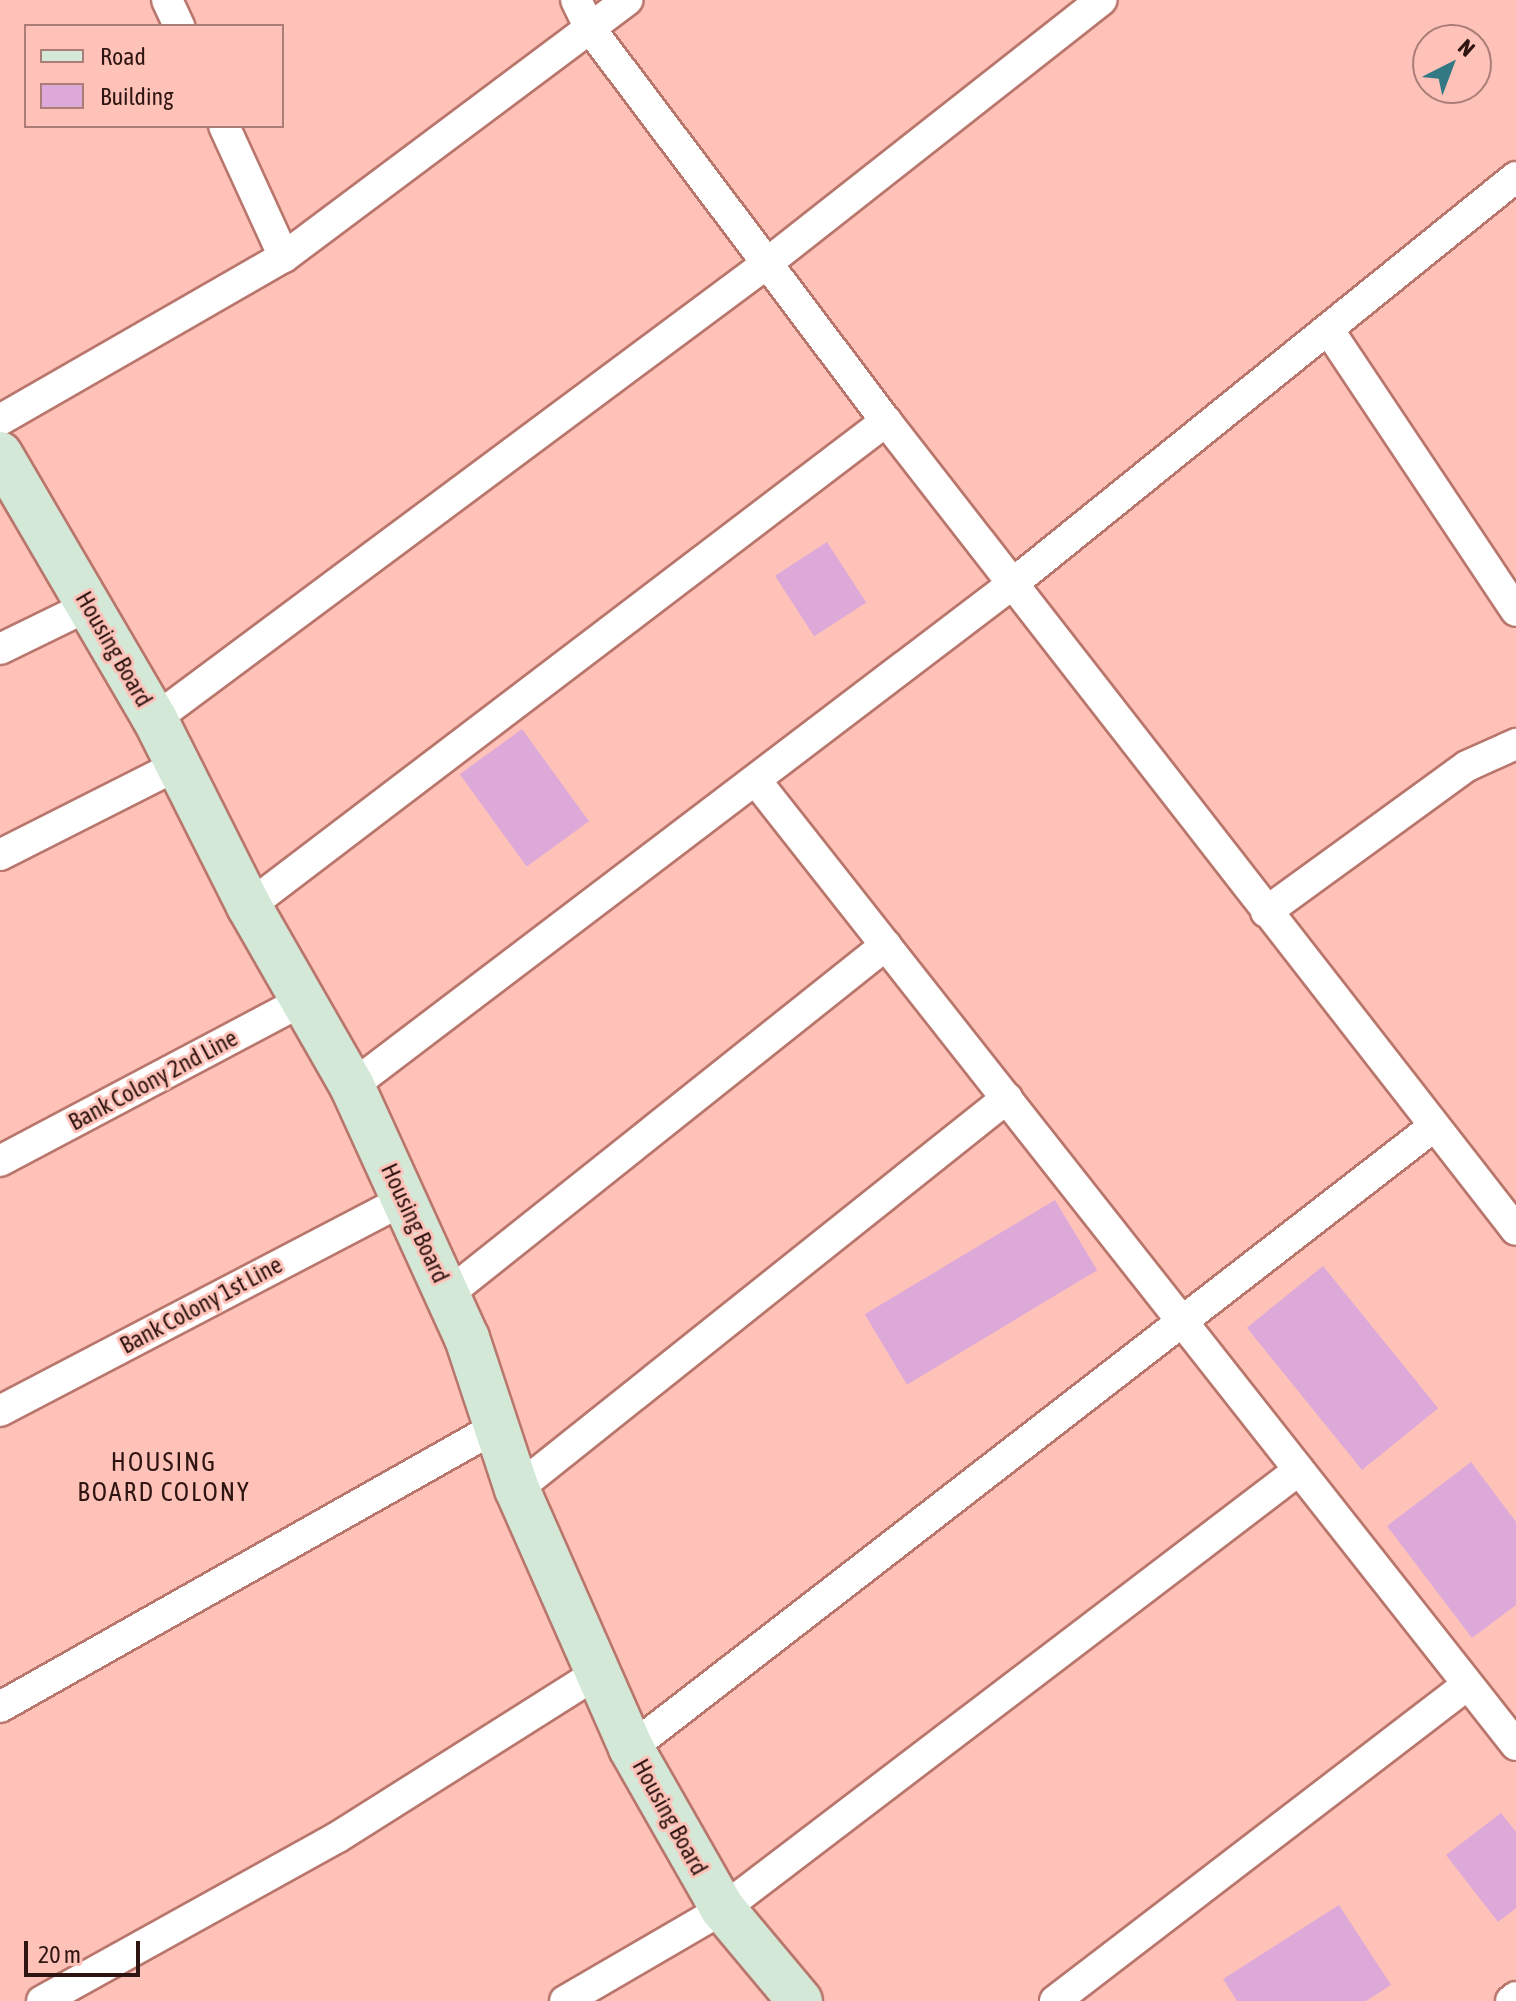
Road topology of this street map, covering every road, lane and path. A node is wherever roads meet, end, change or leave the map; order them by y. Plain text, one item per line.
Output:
1 (167, 0) edge
2 (576, 0) edge
3 (627, 0) edge
4 (1102, 0) edge
5 (178, 24) edge
6 (589, 27) junction
7 (225, 128) edge
8 (1516, 177) edge
9 (284, 257) junction
10 (766, 264) junction
11 (1330, 332) junction
12 (0, 420) edge
13 (886, 421) junction
14 (0, 454) edge
15 (1011, 585) junction
16 (88, 606) junction
17 (1516, 611) edge
18 (0, 649) edge
19 (155, 719) junction
20 (1516, 744) edge
21 (176, 766) junction
22 (757, 782) junction
23 (0, 855) edge
24 (249, 906) junction
25 (1266, 912) junction
26 (886, 945) junction
27 (306, 999) junction
28 (352, 1086) junction
29 (1007, 1098) junction
30 (1433, 1127) junction
31 (0, 1161) edge
32 (403, 1200) junction
33 (1516, 1230) edge
34 (448, 1294) junction
35 (1183, 1319) junction
36 (0, 1411) edge
37 (498, 1426) junction
38 (1299, 1470) junction
39 (517, 1489) junction
40 (596, 1674) junction
41 (1467, 1685) junction
42 (0, 1707) edge
43 (1516, 1745) edge
44 (631, 1748) junction
45 (723, 1909) junction
46 (1516, 1997) edge
47 (42, 2001) edge
48 (565, 2001) edge
49 (800, 2001) edge
50 (1055, 2001) edge
51 (1511, 2001) edge

1 - 5 street
2 - 6 street
3 - 6 street
4 - 10 street
6 - 9 street
6 - 10 street
7 - 9 street
8 - 11 street
9 - 12 street
10 - 13 street
10 - 19 street
11 - 15 street
11 - 17 street
13 - 15 street
13 - 24 street
14 - 16 main road, Housing Board
15 - 22 street
15 - 25 street
16 - 18 street
16 - 19 main road, Housing Board
19 - 21 main road, Housing Board
20 - 25 street
21 - 23 street
21 - 24 main road, Housing Board
22 - 26 street
22 - 28 street
24 - 27 main road, Housing Board
25 - 30 street
26 - 29 street
26 - 34 street
27 - 28 main road, Housing Board
27 - 31 street, Bank Colony 2nd Line
28 - 32 main road, Housing Board
29 - 35 street
29 - 39 street
30 - 33 street
30 - 35 street
32 - 34 main road, Housing Board
32 - 36 street, Bank Colony 1st Line
34 - 37 main road, Housing Board
35 - 38 street
35 - 44 street
37 - 39 main road, Housing Board
37 - 42 street
38 - 41 street
38 - 45 street
39 - 40 main road, Housing Board
40 - 44 main road, Housing Board
40 - 47 street
41 - 43 street
41 - 50 street
44 - 45 main road, Housing Board
45 - 48 street
45 - 49 main road, Housing Board
46 - 51 street

